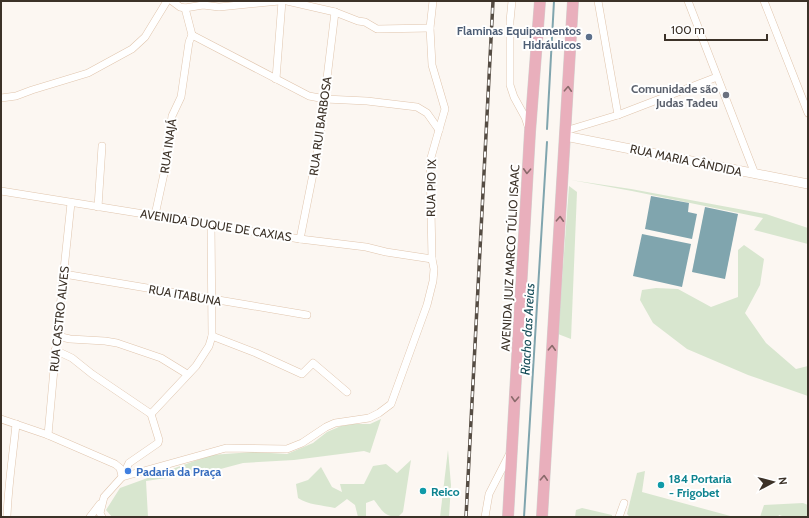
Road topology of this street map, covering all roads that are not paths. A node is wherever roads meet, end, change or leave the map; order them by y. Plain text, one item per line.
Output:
1 (167, 1) edge
2 (172, 1) edge
3 (279, 1) edge
4 (282, 1) edge
5 (287, 1) edge
6 (433, 1) edge
7 (512, 1) edge
8 (540, 1) edge
9 (573, 1) edge
10 (598, 1) edge
11 (688, 1) edge
12 (764, 1) edge
13 (185, 8) junction
14 (335, 12) junction
15 (430, 28) junction
16 (192, 35) junction
17 (717, 77) junction
18 (276, 79) junction
19 (1, 98) edge
20 (325, 99) junction
21 (808, 112) edge
22 (618, 115) junction
23 (577, 128) junction
24 (439, 130) junction
25 (530, 132) junction
26 (565, 134) junction
27 (577, 138) junction
28 (102, 146) dead end
29 (755, 174) junction
30 (808, 184) edge
31 (1, 191) edge
32 (71, 203) junction
33 (98, 207) junction
34 (154, 215) junction
35 (211, 224) junction
36 (300, 238) junction
37 (432, 259) junction
38 (64, 274) junction
39 (210, 299) junction
40 (307, 315) dead end
41 (57, 336) junction
42 (212, 336) junction
43 (55, 350) junction
44 (187, 374) junction
45 (347, 392) dead end
46 (151, 414) junction
47 (1, 419) edge
48 (16, 424) junction
49 (48, 435) junction
50 (512, 447) junction
51 (122, 477) junction
52 (104, 497) junction
53 (4, 498) edge
54 (624, 503) dead end
55 (7, 517) edge
56 (90, 517) edge
57 (102, 517) edge
58 (485, 517) edge
59 (508, 517) edge
60 (542, 517) edge
61 (619, 517) edge

1 - 19 street
2 - 13 street
3 - 13 street
4 - 18 street
5 - 14 street
6 - 15 street, RUA PIO IX
7 - 25 street
8 - 25 main road, AVENIDA JUIZ MARCO TÚLIO ISAAC
26 -> 9 main road
10 - 22 street
11 - 17 street
12 - 21 street
13 - 16 street, RUA INAJÁ
14 - 15 street
14 - 20 street, RUA RUI BARBOSA
15 - 24 street, RUA PIO IX
16 - 18 street
16 - 34 street, RUA INAJÁ
17 - 22 street
17 - 29 street
18 - 20 street
20 - 24 street
20 - 36 street, RUA RUI BARBOSA
22 - 23 street
23 - 26 street
23 - 27 street
24 - 37 street, RUA PIO IX
25 -> 50 main road, AVENIDA JUIZ MARCO TÚLIO ISAAC
26 - 27 street, RUA MARIA CÂNDIDA
60 -> 26 main road
27 - 29 street, RUA MARIA CÂNDIDA
28 - 33 street
29 - 30 street, RUA MARIA CÂNDIDA
31 - 32 street, AVENIDA DUQUE DE CAXIAS
32 - 33 street, AVENIDA DUQUE DE CAXIAS
32 - 38 street, RUA CASTRO ALVES
33 - 34 street, AVENIDA DUQUE DE CAXIAS
34 - 35 street, AVENIDA DUQUE DE CAXIAS
35 - 36 street, AVENIDA DUQUE DE CAXIAS
35 - 39 street
36 - 37 street, AVENIDA DUQUE DE CAXIAS
37 - 51 street, RUA PIO IX
38 - 39 street, RUA ITABUNA
38 - 41 street, RUA CASTRO ALVES
39 - 40 street, RUA ITABUNA
39 - 42 street
41 - 43 street, RUA CASTRO ALVES
41 - 44 street
42 - 44 street
42 - 45 street
43 - 46 street
43 - 49 street, RUA CASTRO ALVES
44 - 46 street
46 - 51 street
47 - 48 street
48 - 49 street
48 - 53 street
49 - 51 street
50 - 58 street
50 - 59 main road, AVENIDA JUIZ MARCO TÚLIO ISAAC
51 - 52 street
52 - 56 street
52 - 57 street
53 - 55 street
54 - 61 street

